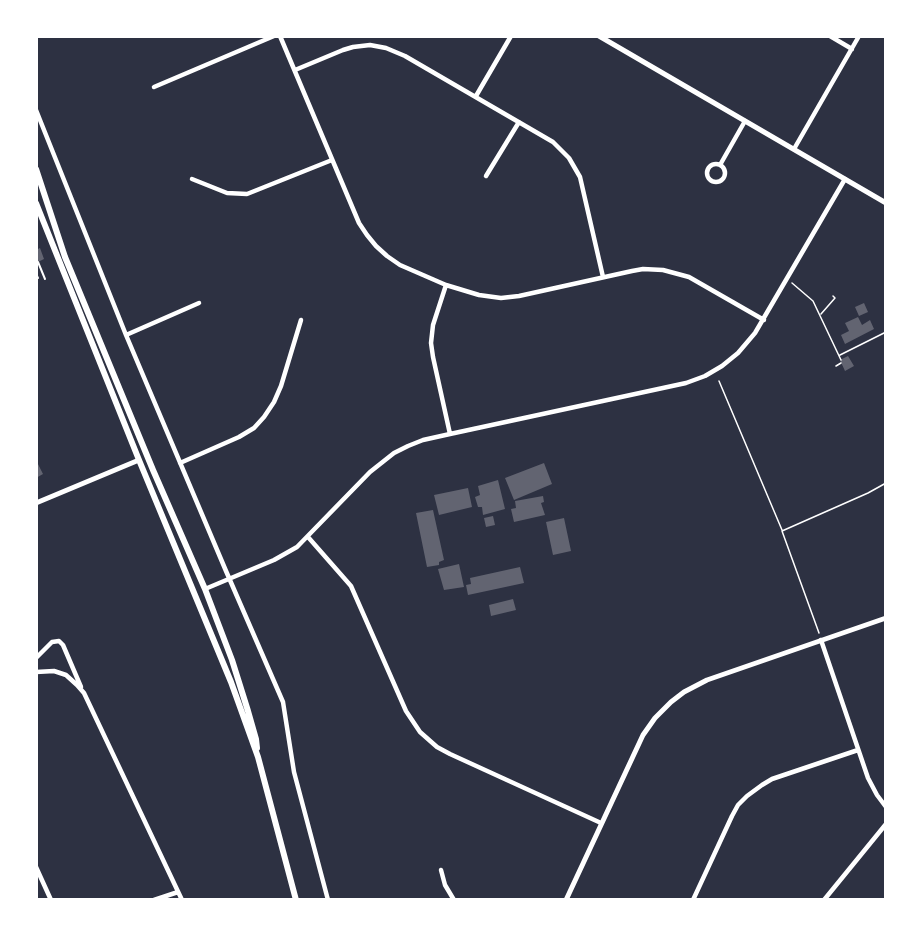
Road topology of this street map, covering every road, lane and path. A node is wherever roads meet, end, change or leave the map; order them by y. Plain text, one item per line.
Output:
1 (274, 36) edge
2 (280, 36) edge
3 (511, 36) edge
4 (599, 36) edge
5 (830, 36) edge
6 (859, 36) edge
7 (852, 49) junction
8 (295, 70) junction
9 (154, 87) dead end
10 (476, 96) junction
11 (36, 110) edge
12 (746, 121) junction
13 (519, 122) junction
14 (794, 149) junction
15 (333, 160) junction
16 (720, 165) junction
17 (36, 169) edge
18 (486, 176) dead end
19 (192, 179) dead end
20 (845, 179) junction
21 (36, 203) edge
22 (886, 203) edge
23 (38, 262) dead end
24 (603, 277) junction
25 (45, 279) dead end
26 (787, 279) junction
27 (446, 285) junction
28 (833, 296) dead end
29 (200, 303) dead end
30 (820, 315) junction
31 (301, 320) dead end
32 (764, 320) junction
33 (886, 332) edge
34 (126, 335) junction
35 (839, 355) junction
36 (841, 360) dead end
37 (842, 363) dead end
38 (836, 366) dead end
39 (719, 381) dead end
40 (450, 434) junction
41 (142, 444) junction
42 (140, 460) junction
43 (180, 463) junction
44 (153, 470) junction
45 (886, 483) edge
46 (36, 503) edge
47 (782, 531) junction
48 (308, 537) junction
49 (187, 575) junction
50 (229, 579) junction
51 (204, 589) junction
52 (204, 615) junction
53 (886, 618) edge
54 (821, 640) junction
55 (36, 658) edge
56 (36, 672) edge
57 (84, 693) junction
58 (858, 750) junction
59 (258, 757) junction
60 (886, 807) edge
61 (601, 823) junction
62 (886, 824) edge
63 (36, 867) edge
64 (441, 870) dead end
65 (178, 892) junction
66 (51, 900) edge
67 (154, 900) edge
68 (182, 900) edge
69 (296, 900) edge
70 (328, 900) edge
71 (454, 900) edge
72 (566, 900) edge
73 (693, 900) edge
74 (824, 900) edge

1 - 9 street
2 - 8 street
3 - 10 street
4 - 12 street
5 - 7 street
6 - 7 street
7 - 14 street
8 - 10 street
8 - 15 street
10 - 13 street
11 - 34 street
12 - 14 street
12 - 16 street
13 - 18 street
13 - 24 street
14 - 20 street
15 - 19 street
15 - 27 street
16 - 16 street
17 - 41 main road
20 - 22 street
20 - 26 street
21 - 42 main road
23 - 25 lane
24 - 27 street
24 - 32 street
26 - 30 path
26 - 32 street
27 - 40 street
28 - 30 path
29 - 34 street
30 - 35 path
31 - 43 street
32 - 40 street
33 - 35 path
34 - 43 street
35 - 36 path
37 - 38 path
39 - 47 path
40 - 48 street
41 - 42 main road
41 - 44 main road
42 - 44 main road
42 - 46 street
42 - 49 main road
43 - 50 street
44 - 51 main road
45 - 47 path
47 - 54 path
48 - 50 street
48 - 61 street
49 - 51 main road
49 - 52 main road
50 - 51 street
50 - 70 street
51 - 52 main road
51 - 59 main road
52 - 59 main road
53 - 54 street
54 - 58 street
54 - 61 street
55 - 57 street
56 - 57 street
57 - 65 street
58 - 60 street
58 - 73 street
59 - 69 main road
61 - 72 street
62 - 74 street
63 - 66 street
64 - 71 street
65 - 67 street
65 - 68 street

